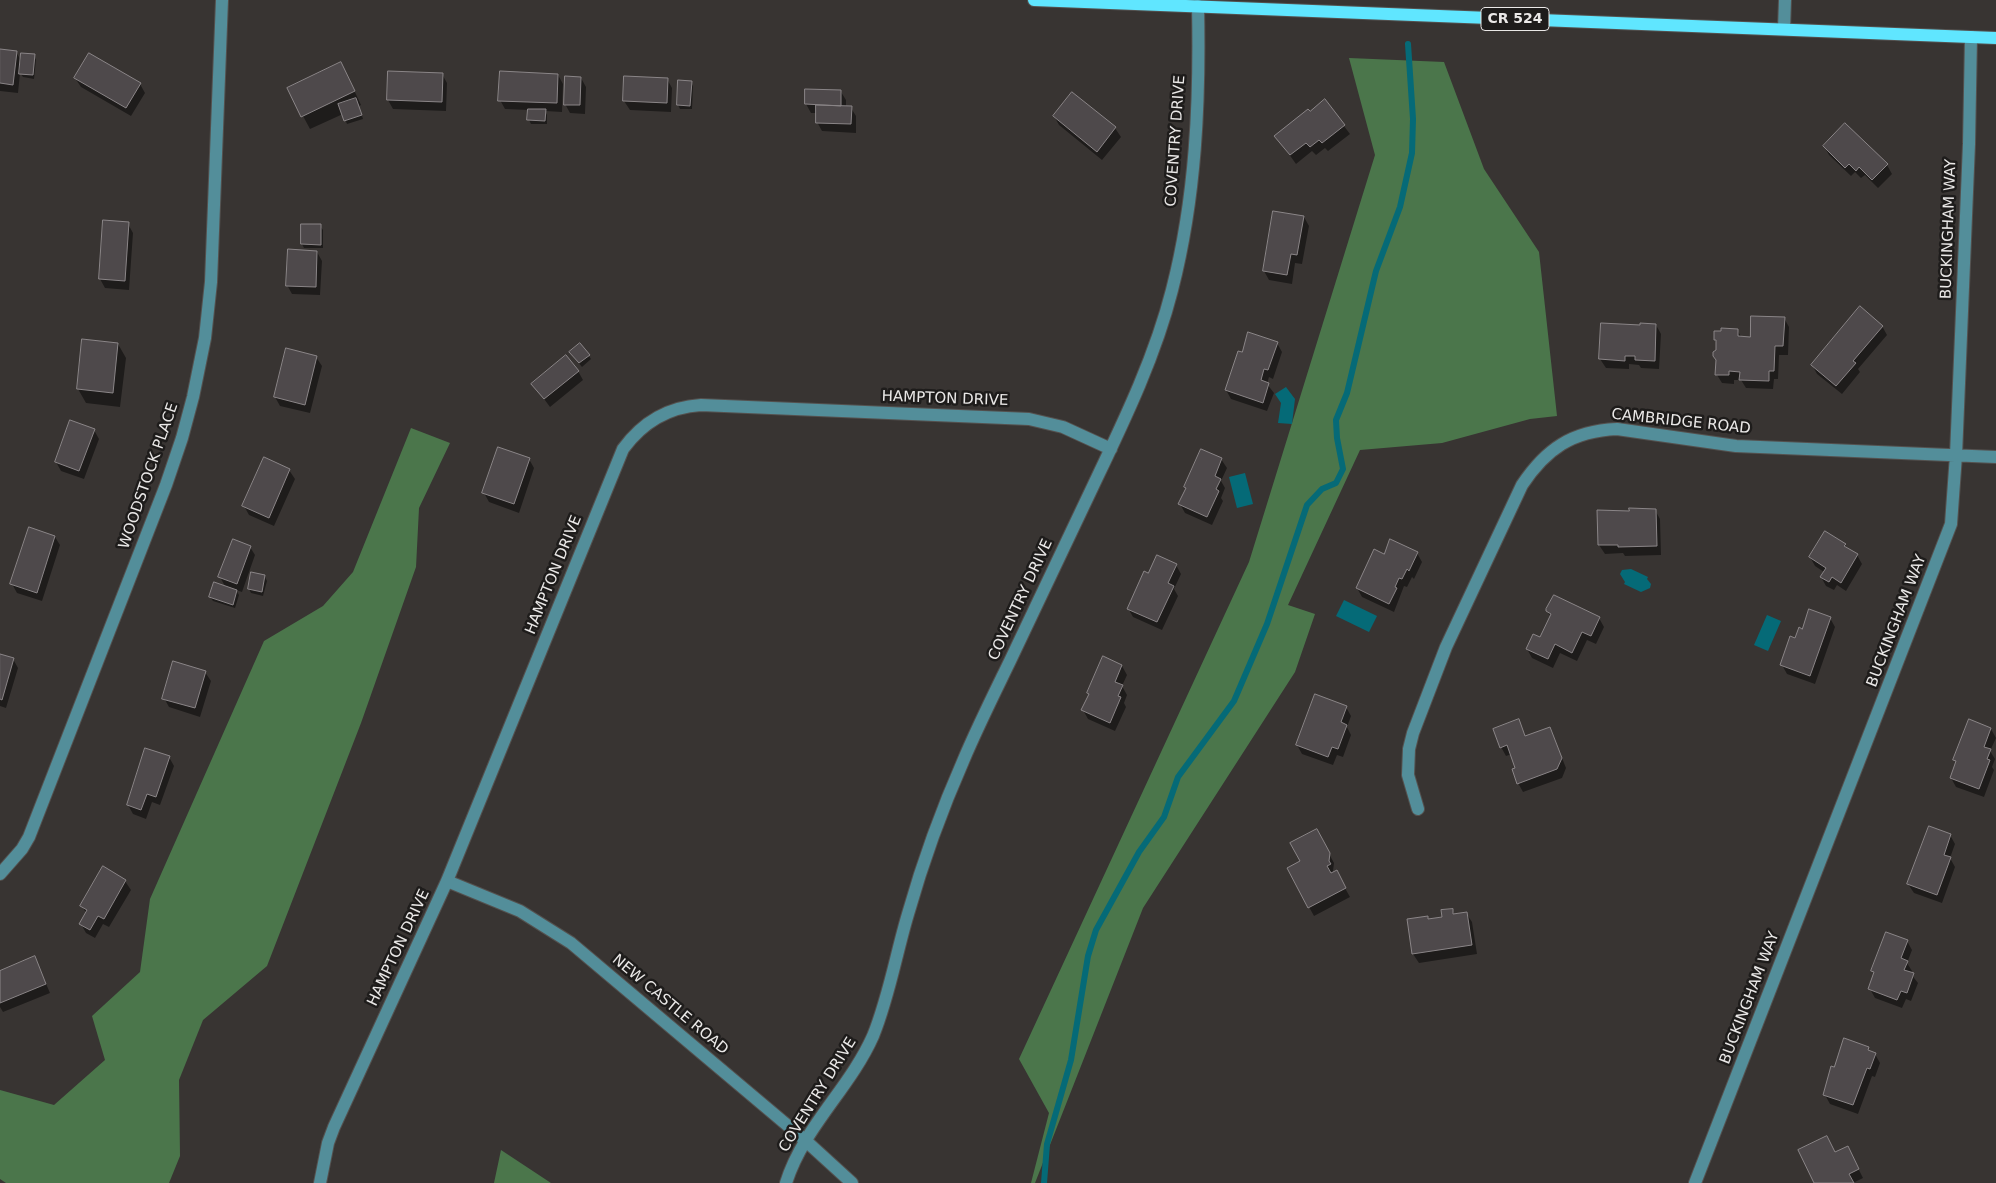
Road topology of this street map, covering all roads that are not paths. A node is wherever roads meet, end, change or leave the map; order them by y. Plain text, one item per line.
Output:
1 (222, 0) edge
2 (1034, 0) edge
3 (1048, 0) edge
4 (1785, 0) edge
5 (1198, 6) junction
6 (1784, 29) junction
7 (1971, 37) junction
8 (1996, 38) edge
9 (1111, 449) junction
10 (1956, 455) junction
11 (1996, 456) edge
12 (1418, 809) dead end
13 (0, 874) edge
14 (448, 881) junction
15 (806, 1141) junction
16 (320, 1183) edge
17 (786, 1183) edge
18 (852, 1183) edge
19 (1695, 1183) edge

1 - 13 street, WOODSTOCK PLACE
2 - 3 main road, CR 524
3 - 5 main road, CR 524
4 - 6 street
5 - 6 main road, CR 524
5 - 9 street, COVENTRY DRIVE
6 - 7 main road, CR 524
7 - 8 main road, CR 524
7 - 10 street, BUCKINGHAM WAY
9 - 14 street, HAMPTON DRIVE
9 - 15 street, COVENTRY DRIVE
10 - 11 street, CAMBRIDGE ROAD
10 - 12 street, CAMBRIDGE ROAD
10 - 19 street, BUCKINGHAM WAY
14 - 15 street, NEW CASTLE ROAD
14 - 16 street, HAMPTON DRIVE
15 - 17 street, COVENTRY DRIVE
15 - 18 street, NEW CASTLE ROAD

